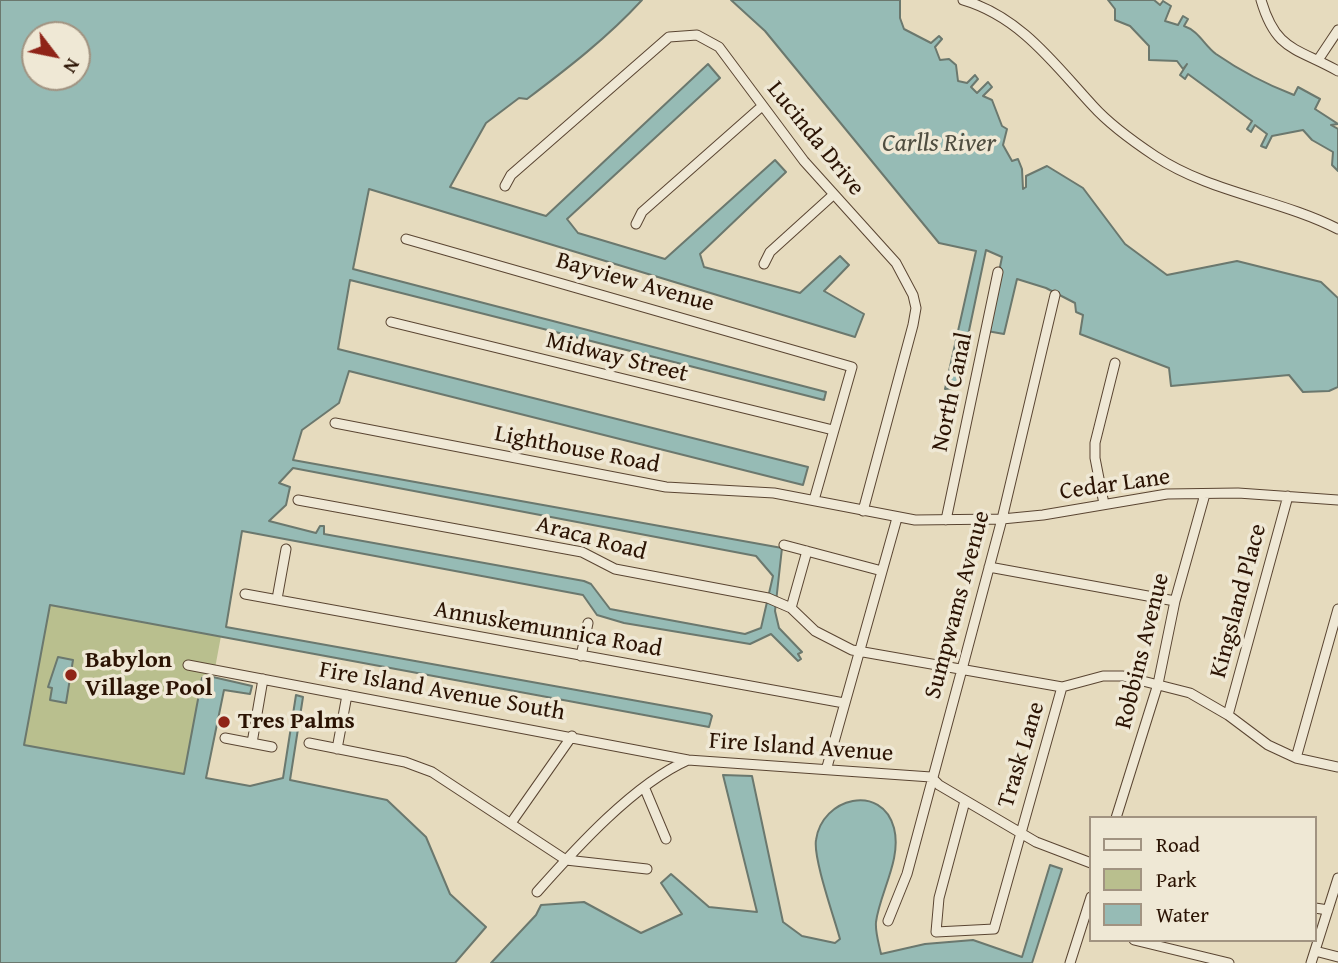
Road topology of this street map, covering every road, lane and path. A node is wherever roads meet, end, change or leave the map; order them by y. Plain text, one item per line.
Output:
1 (964, 0) edge
2 (1261, 0) edge
3 (1338, 30) edge
4 (1318, 60) junction
5 (1338, 71) edge
6 (761, 107) junction
7 (505, 186) dead end
8 (833, 195) junction
9 (636, 224) dead end
10 (1338, 229) edge
11 (406, 239) dead end
12 (764, 264) dead end
13 (998, 272) dead end
14 (1055, 295) dead end
15 (391, 322) dead end
16 (1115, 363) dead end
17 (335, 423) dead end
18 (833, 430) junction
19 (1205, 494) junction
20 (1288, 496) junction
21 (298, 500) dead end
22 (814, 500) junction
23 (1338, 500) edge
24 (1104, 504) junction
25 (863, 511) junction
26 (897, 518) junction
27 (1002, 519) junction
28 (946, 520) junction
29 (784, 545) dead end
30 (286, 549) dead end
31 (807, 551) junction
32 (989, 568) junction
33 (882, 571) junction
34 (245, 594) dead end
35 (277, 599) junction
36 (1175, 601) junction
37 (791, 608) junction
38 (1338, 609) edge
39 (588, 623) dead end
40 (860, 650) junction
41 (581, 656) junction
42 (188, 665) dead end
43 (961, 668) junction
44 (263, 679) junction
45 (1158, 684) junction
46 (1062, 687) junction
47 (347, 695) junction
48 (844, 703) junction
49 (1228, 715) junction
50 (572, 736) junction
51 (225, 738) dead end
52 (251, 743) junction
53 (309, 743) dead end
54 (272, 747) dead end
55 (337, 749) junction
56 (1297, 758) junction
57 (688, 760) junction
58 (1338, 767) edge
59 (827, 768) junction
60 (931, 777) junction
61 (645, 789) junction
62 (965, 801) junction
63 (1117, 816) edge
64 (511, 823) junction
65 (1021, 834) junction
66 (666, 839) dead end
67 (566, 860) junction
68 (1090, 863) edge
69 (647, 869) dead end
70 (1338, 878) edge
71 (537, 892) dead end
72 (1090, 904) edge
73 (1317, 908) edge
74 (1328, 910) junction
75 (888, 921) dead end
76 (1087, 927) edge
77 (1142, 942) edge
78 (1315, 951) junction
79 (1338, 957) edge
80 (1070, 963) edge
81 (1229, 963) edge
82 (1311, 963) edge

1 - 10 street
2 - 4 street
3 - 4 street
4 - 5 street
6 - 7 street, Lucinda Drive
6 - 8 street, Lucinda Drive
6 - 9 street
8 - 12 street
8 - 25 street, Lucinda Drive
11 - 18 street, Bayview Avenue
13 - 28 street, North Canal
14 - 27 street, Sumpwams Avenue
15 - 18 street, Midway Street
16 - 24 street
17 - 22 street, Lighthouse Road
18 - 22 street
19 - 20 street, Cedar Lane
19 - 24 street, Cedar Lane
19 - 36 street, Robbins Avenue
20 - 23 street, Cedar Lane
20 - 49 street, Kingsland Place
21 - 37 street, Araca Road
22 - 25 street, Cedar Lane
24 - 27 street, Cedar Lane
25 - 26 street, Cedar Lane
26 - 28 street, Cedar Lane
26 - 33 street
27 - 28 street, Cedar Lane
27 - 32 street, Sumpwams Avenue
29 - 31 street
30 - 35 street
31 - 33 street
31 - 37 street
32 - 36 street
32 - 43 street, Sumpwams Avenue
33 - 40 street
34 - 35 street, Annuskemunnica Road
35 - 41 street, Annuskemunnica Road
36 - 45 street, Robbins Avenue
37 - 40 street, Araca Road
38 - 56 street
39 - 41 street
40 - 43 street, Araca Road
40 - 48 street
41 - 48 street, Annuskemunnica Road
42 - 44 street, Fire Island Avenue South
43 - 46 street, Araca Road
43 - 60 street, Sumpwams Avenue
44 - 47 street, Fire Island Avenue South
44 - 52 street
45 - 46 street
45 - 49 street
45 - 63 street, Robbins Avenue
46 - 65 street, Trask Lane
47 - 50 street, Fire Island Avenue South
47 - 55 street
48 - 59 street
49 - 56 street
50 - 57 street, Fire Island Avenue South
50 - 64 street
51 - 52 street
52 - 54 street
53 - 55 street
55 - 64 street
56 - 58 street
57 - 59 street, Fire Island Avenue
57 - 61 street, Fire Island Avenue
59 - 60 street, Fire Island Avenue
60 - 62 street
60 - 75 street, Sumpwams Avenue
61 - 66 street
61 - 67 street, Fire Island Avenue
62 - 65 street
62 - 65 street, Trask Lane
64 - 67 street
65 - 68 street
67 - 69 street
67 - 71 street, Fire Island Avenue
70 - 74 street
72 - 76 street
73 - 74 street
74 - 78 street
76 - 80 street
77 - 81 street
78 - 79 street
78 - 82 street

